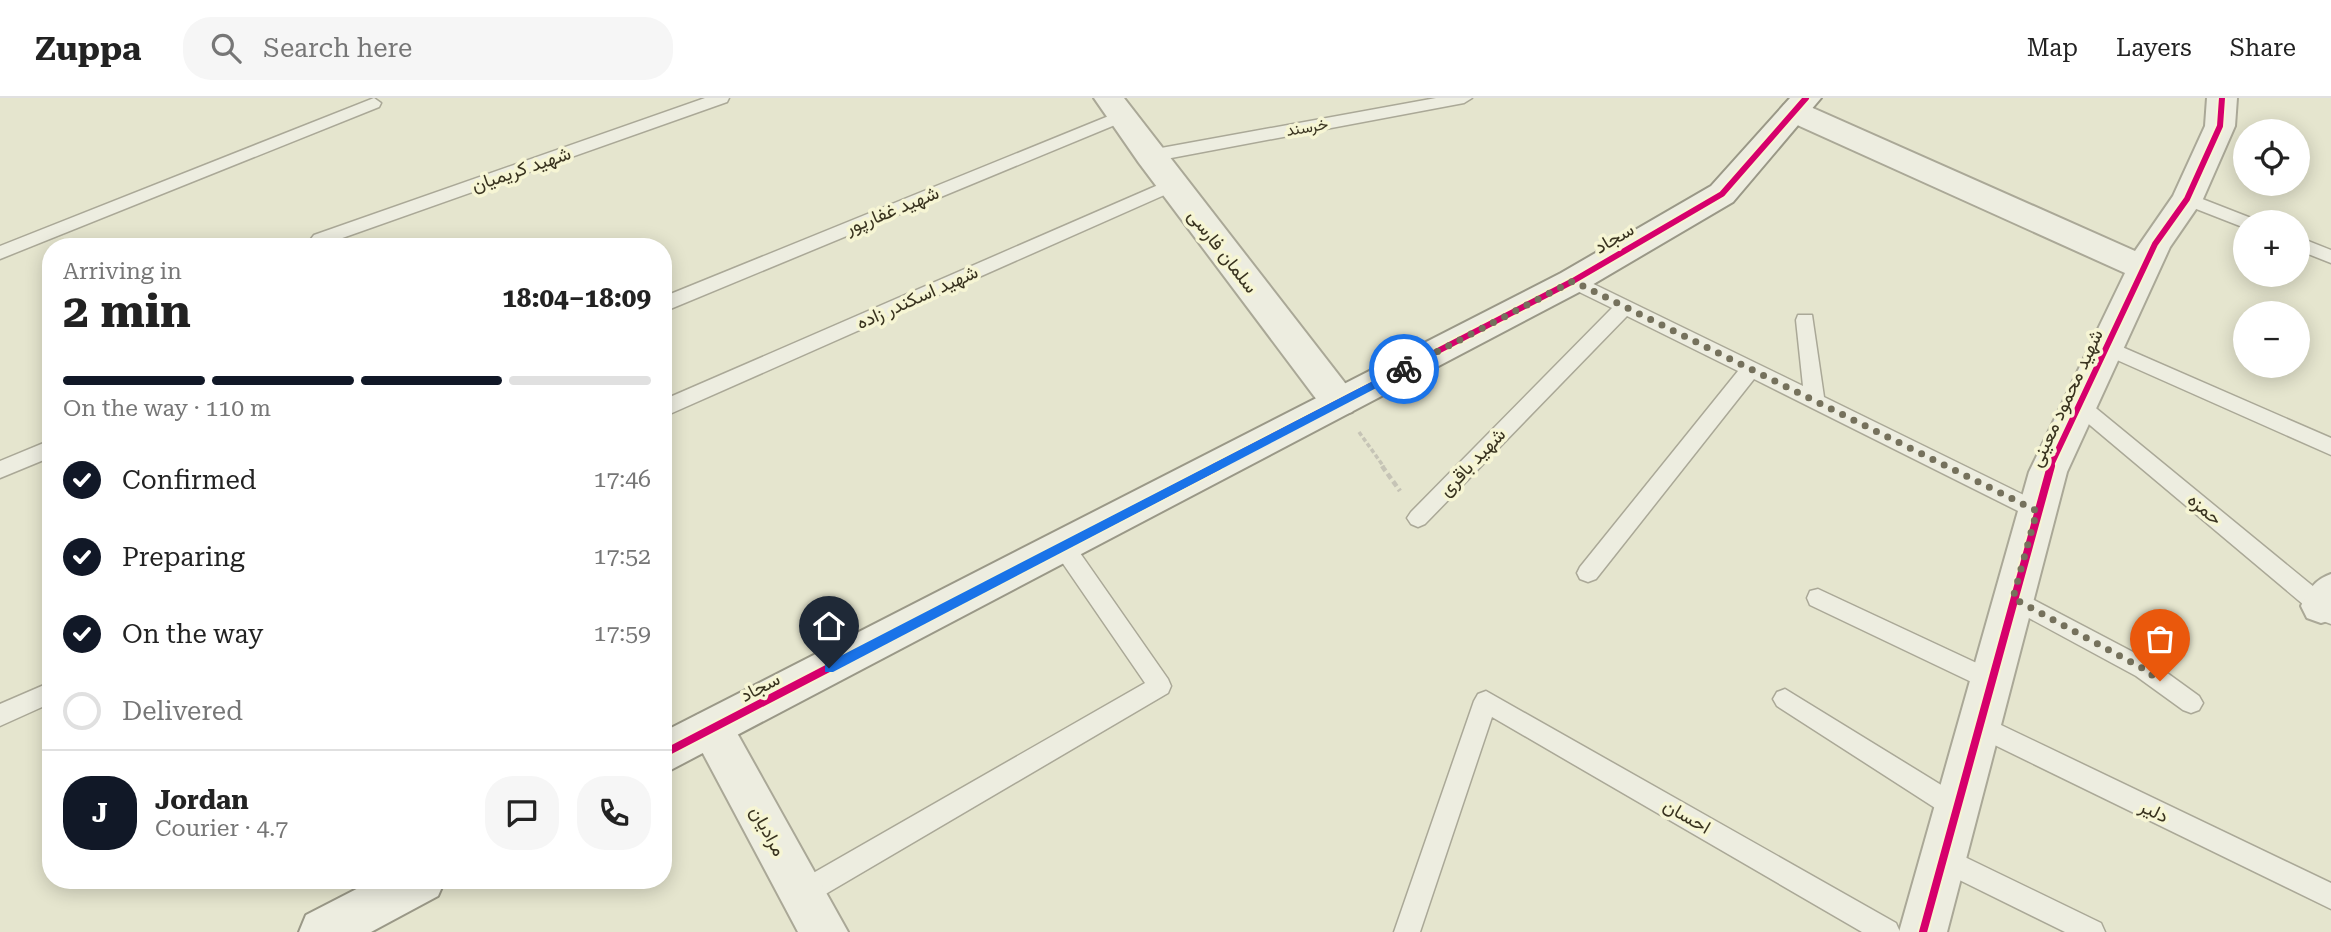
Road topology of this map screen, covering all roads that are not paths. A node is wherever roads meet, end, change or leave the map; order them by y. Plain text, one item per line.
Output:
1 (721, 98) edge
2 (1464, 98) edge
3 (2222, 98) edge
4 (373, 103) dead end
5 (1800, 105) edge
6 (1115, 107) edge
7 (1150, 156) junction
8 (1172, 185) junction
9 (2187, 199) junction
10 (2233, 217) edge
11 (336, 238) edge
12 (2310, 248) edge
13 (0, 253) edge
14 (2331, 257) edge
15 (2144, 268) junction
16 (1573, 281) junction
17 (672, 301) edge
18 (1625, 307) junction
19 (1805, 320) dead end
20 (2106, 348) junction
21 (1751, 369) junction
22 (1815, 401) junction
23 (1339, 402) junction
24 (672, 405) edge
25 (2079, 405) junction
26 (2331, 447) edge
27 (42, 453) edge
28 (0, 470) edge
29 (2037, 511) junction
30 (1418, 518) road end
31 (1063, 547) junction
32 (1588, 573) dead end
33 (1818, 598) dead end
34 (2013, 598) junction
35 (2328, 604) edge
36 (1990, 680) junction
37 (42, 696) edge
38 (1785, 699) dead end
39 (2191, 703) dead end
40 (0, 715) edge
41 (1978, 725) junction
42 (712, 729) junction
43 (672, 749) edge
44 (1955, 807) junction
45 (1942, 858) junction
46 (405, 889) edge
47 (803, 893) junction
48 (2331, 896) edge
49 (323, 932) edge
50 (824, 932) edge
51 (1407, 932) edge
52 (1887, 932) edge
53 (1923, 932) edge
54 (2092, 932) edge

1 - 11 lane, شهید کریمیان
2 - 7 lane, خرسند
3 - 9 street, شهید محمود معینی
4 - 13 lane
5 - 15 street
5 - 16 street, سجاد
6 - 7 street, سلمان فارسی
6 - 17 lane, شهید غفارپور
7 - 8 street, سلمان فارسی
8 - 23 street, سلمان فارسی
8 - 24 lane, شهید اسکندر زاده
9 - 10 lane
9 - 15 street, شهید محمود معینی
12 - 14 lane
15 - 20 street, شهید محمود معینی
16 - 18 lane
16 - 23 street, سجاد
18 - 21 lane
18 - 30 lane, شهید باقری
19 - 22 lane
20 - 25 street, شهید محمود معینی
20 - 26 lane
21 - 22 lane
21 - 32 lane
22 - 29 lane
23 - 31 street, سجاد
25 - 29 street, شهید محمود معینی
25 - 35 lane, حمزه
27 - 28 lane
29 - 34 street, شهید محمود معینی
31 - 42 street, سجاد
31 - 47 lane
33 - 36 lane
34 - 36 street, شهید محمود معینی
34 - 39 lane
36 - 41 street, شهید محمود معینی
37 - 40 lane
38 - 44 lane
41 - 44 street, شهید محمود معینی
41 - 48 lane, دلیر
42 - 43 street, سجاد
42 - 47 street, مرادیان
44 - 45 street, شهید محمود معینی
45 - 53 street, شهید محمود معینی
45 - 54 lane
46 - 49 street
47 - 50 street, مرادیان
51 - 52 lane, احسان

